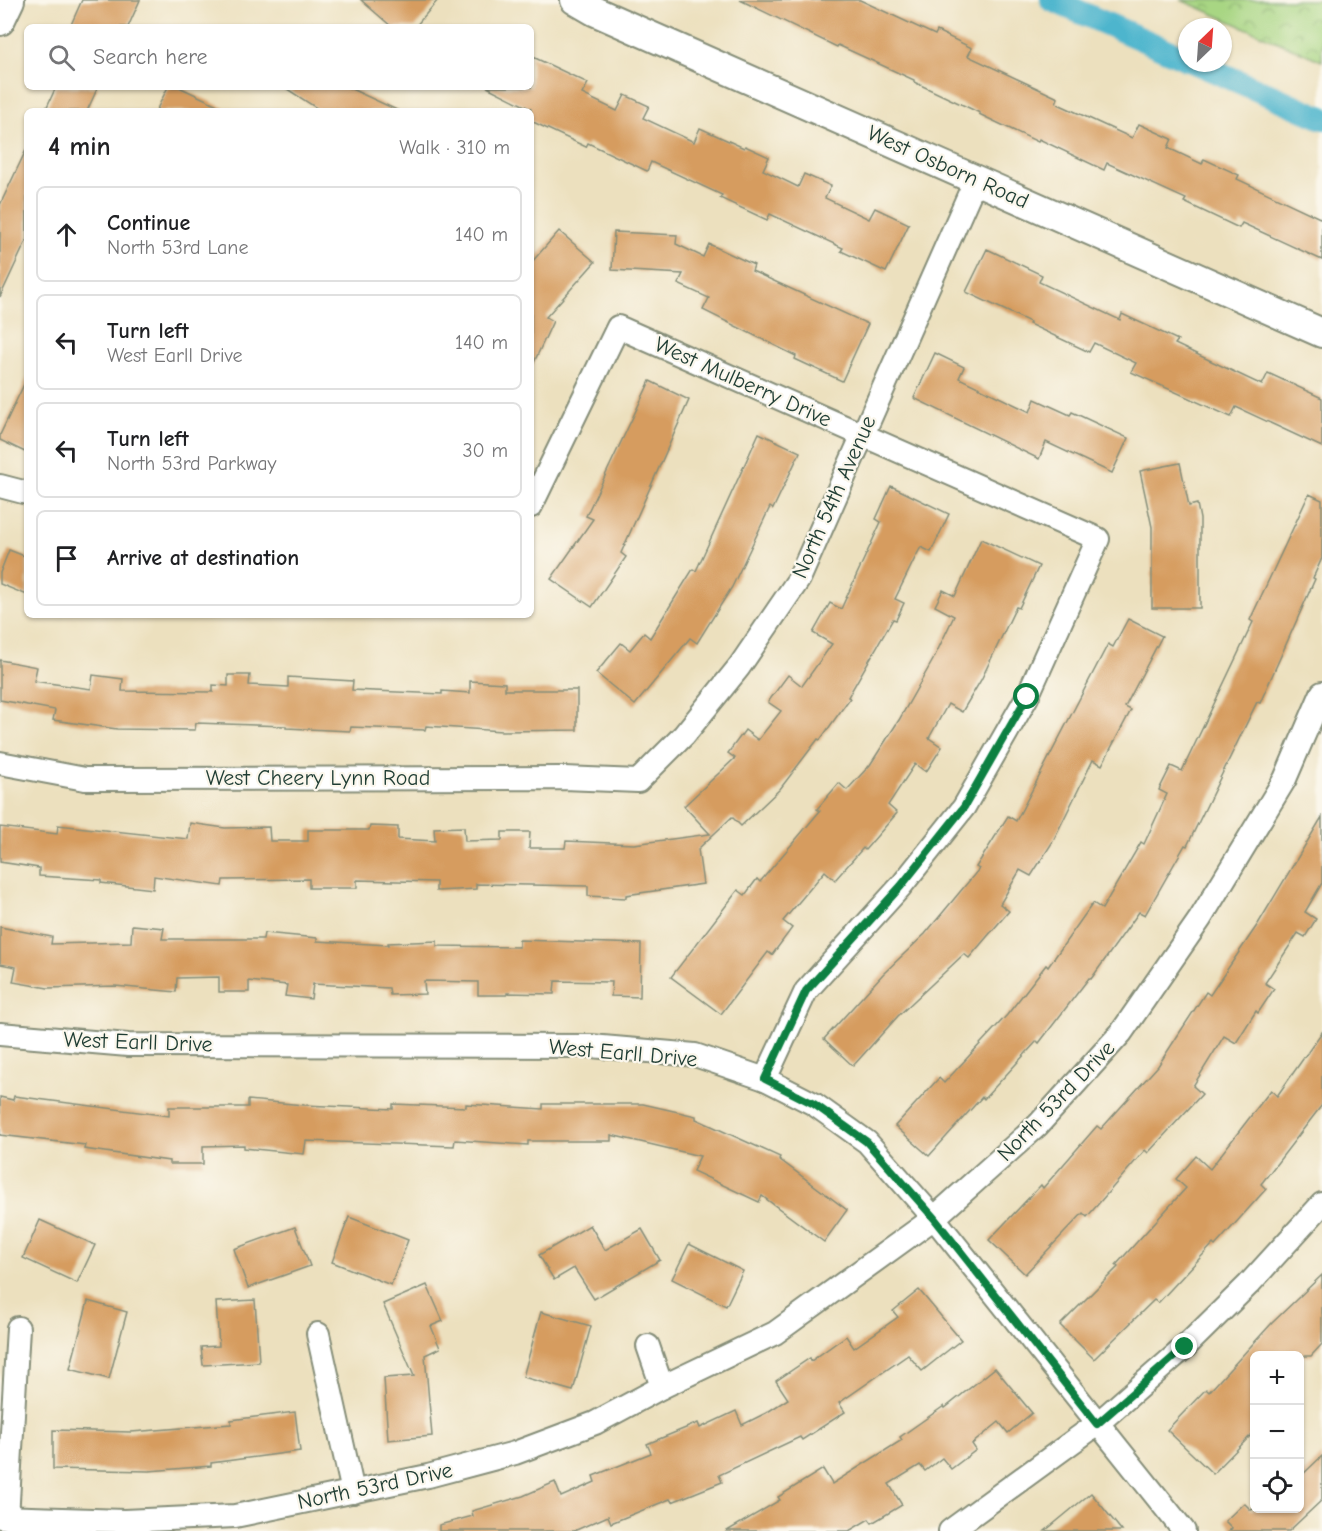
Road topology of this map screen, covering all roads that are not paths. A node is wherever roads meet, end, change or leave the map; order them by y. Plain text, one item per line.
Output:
1 (10, 0) edge
2 (575, 0) edge
3 (0, 21) edge
4 (976, 179) junction
5 (1322, 333) edge
6 (862, 435) junction
7 (0, 486) edge
8 (24, 492) edge
9 (534, 500) edge
10 (1322, 693) edge
11 (0, 764) edge
12 (638, 781) joint
13 (0, 1034) edge
14 (765, 1079) junction
15 (1322, 1204) edge
16 (934, 1218) junction
17 (18, 1328) dead end
18 (318, 1334) dead end
19 (648, 1346) dead end
20 (662, 1387) junction
21 (1097, 1424) junction
22 (352, 1492) junction
23 (3, 1517) edge
24 (950, 1531) edge
25 (1184, 1531) edge

1 - 3 street
2 - 4 street, West Osborn Road
4 - 5 street, West Osborn Road
4 - 6 street, North 54th Avenue
6 - 9 street, West Mulberry Drive
6 - 12 street, North 54th Avenue
6 - 14 street, West Mulberry Drive
7 - 8 street
10 - 16 street, North 53rd Drive
11 - 12 street, West Cheery Lynn Road
13 - 14 street, West Earll Drive
14 - 16 street, West Earll Drive
15 - 21 street
16 - 20 street, North 53rd Drive
16 - 21 street, West Earll Drive
17 - 23 street
18 - 22 street
19 - 20 street
20 - 22 street, North 53rd Drive
21 - 24 street
21 - 25 street, West Earll Drive
22 - 23 street, North 53rd Drive

